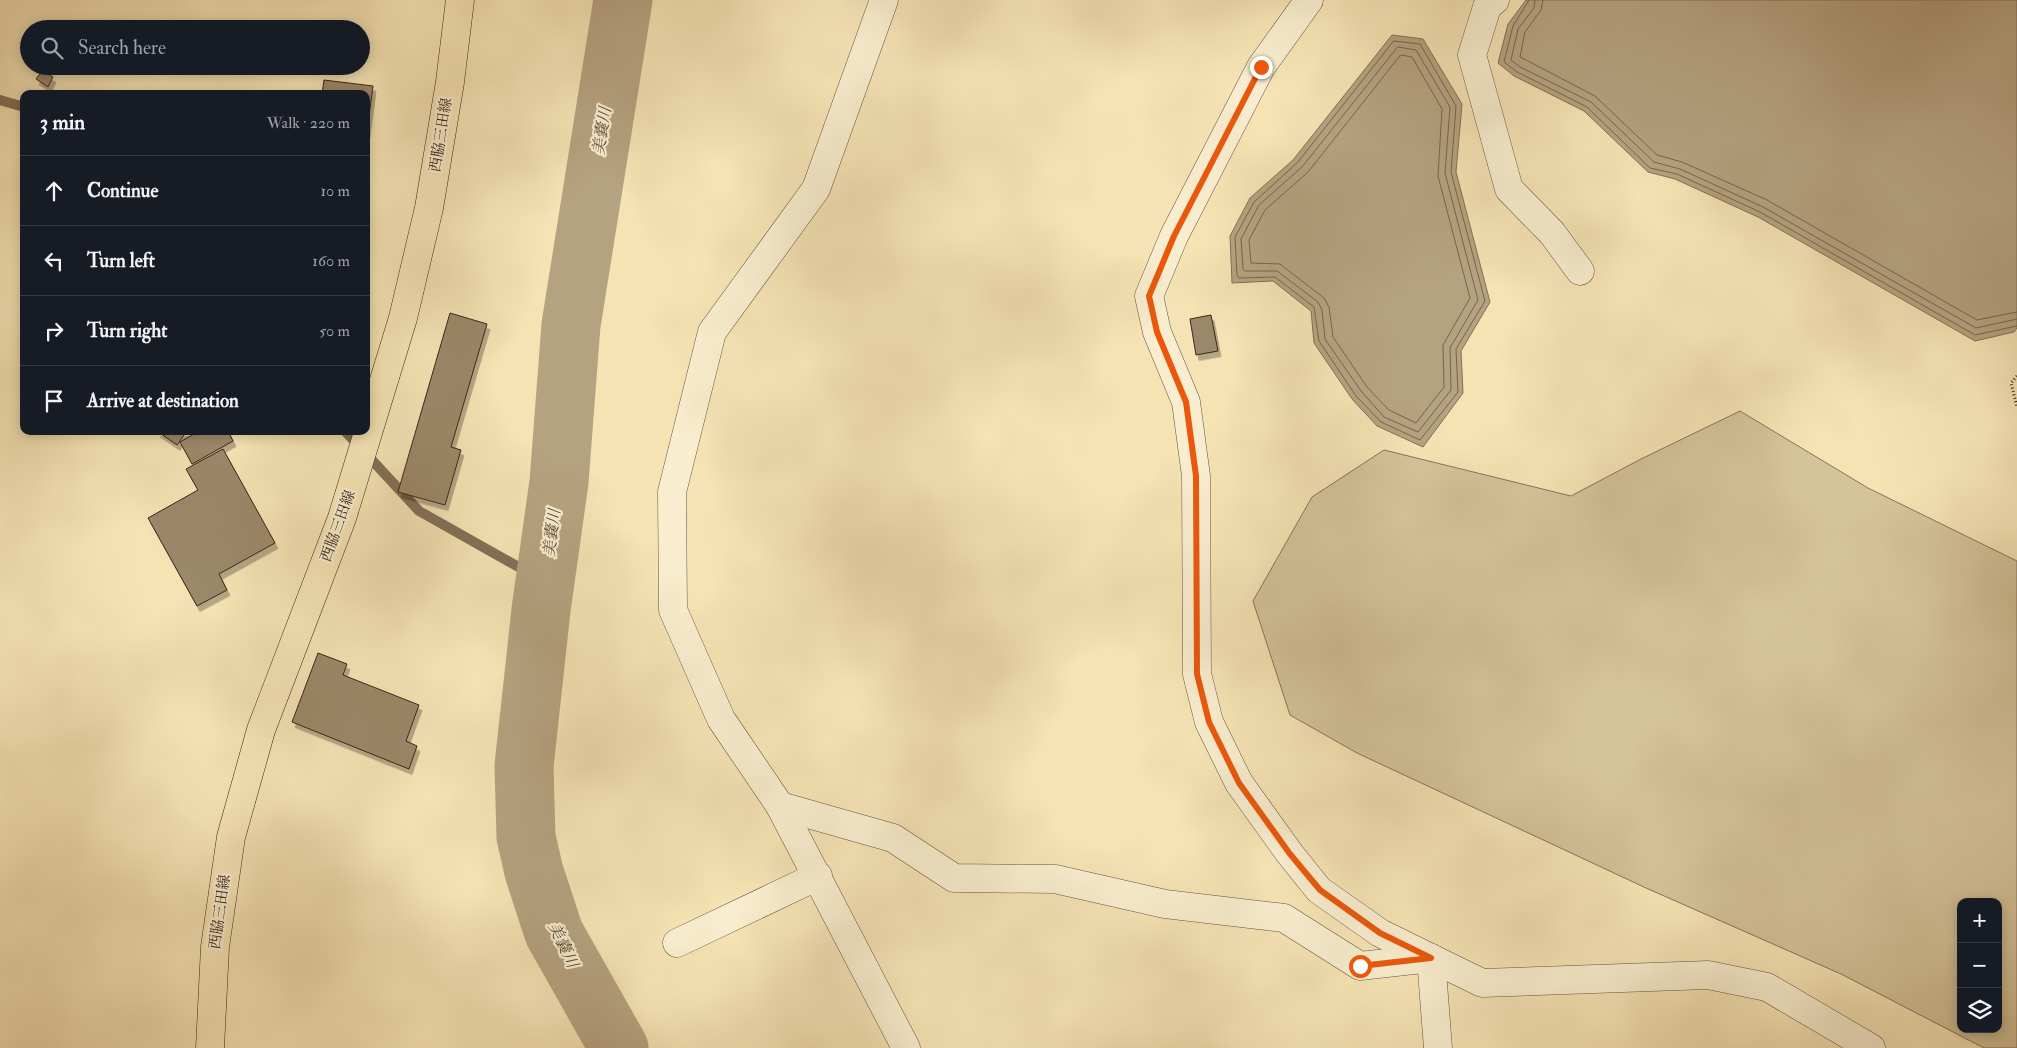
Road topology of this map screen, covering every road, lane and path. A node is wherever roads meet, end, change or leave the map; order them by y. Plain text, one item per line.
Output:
1 (460, 0) edge
2 (884, 0) edge
3 (1309, 0) edge
4 (1485, 2) edge
5 (1580, 271) dead end
6 (2017, 376) edge
7 (2017, 406) edge
8 (370, 428) edge
9 (368, 435) edge
10 (780, 806) junction
11 (818, 876) junction
12 (677, 943) dead end
13 (1431, 958) junction
14 (210, 1048) edge
15 (906, 1048) edge
16 (1438, 1048) edge
17 (1871, 1048) edge

1 - 8 main road, 西脇三田線
2 - 10 street
3 - 13 street
4 - 5 street
6 - 7 path
9 - 14 main road, 西脇三田線
10 - 11 street
10 - 13 street
11 - 12 street
11 - 15 street
13 - 16 street
13 - 17 street

